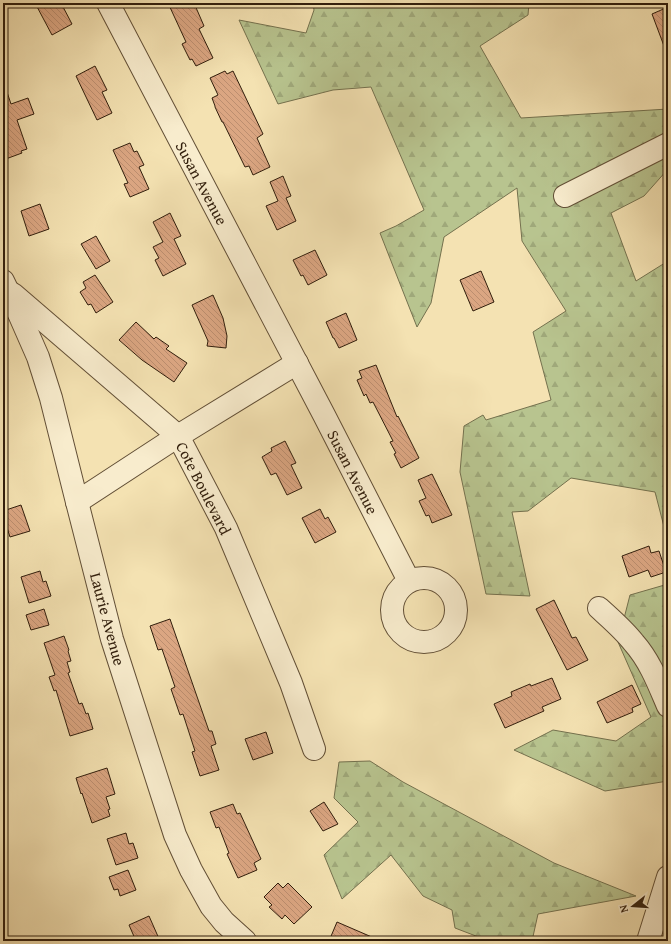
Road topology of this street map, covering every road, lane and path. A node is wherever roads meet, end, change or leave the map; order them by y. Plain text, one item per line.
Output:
1 (108, 3) edge
2 (668, 144) edge
3 (566, 196) dead end
4 (5, 285) edge
5 (297, 363) junction
6 (178, 436) junction
7 (77, 502) junction
8 (409, 581) dead end
9 (599, 608) dead end
10 (668, 706) edge
11 (314, 749) dead end
12 (668, 877) edge
13 (244, 941) edge
14 (648, 941) edge

1 - 5 street, Susan Avenue
2 - 3 street
4 - 6 street, Cote Boulevard
4 - 7 street, Laurie Avenue
5 - 6 street
5 - 8 street, Susan Avenue
6 - 7 street
6 - 11 street, Cote Boulevard
7 - 13 street, Laurie Avenue
9 - 10 street
12 - 14 street

